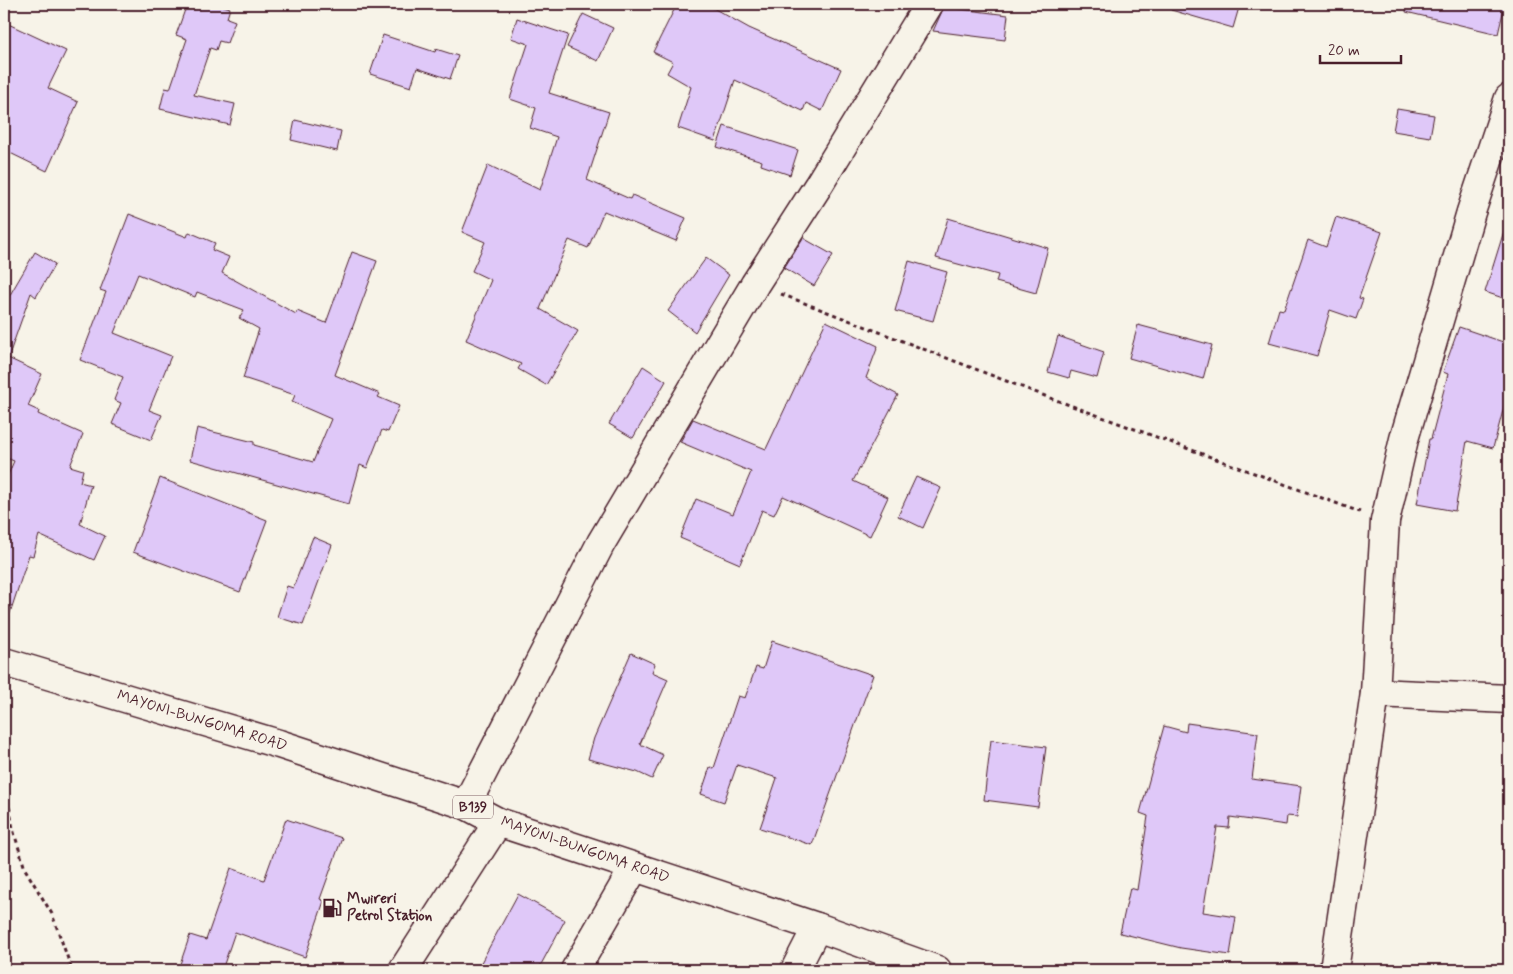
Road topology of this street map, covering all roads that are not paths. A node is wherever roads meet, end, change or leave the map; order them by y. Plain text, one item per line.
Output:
1 (928, 4) edge
2 (1509, 98) edge
3 (4, 662) edge
4 (1375, 693) junction
5 (1509, 699) edge
6 (466, 805) junction
7 (498, 822) junction
8 (634, 868) junction
9 (817, 926) junction
10 (403, 970) edge
11 (575, 970) edge
12 (794, 970) edge
13 (936, 970) edge
14 (1334, 970) edge

1 - 6 street
2 - 4 street
3 - 6 street, MAYONI-BUNGOMA ROAD / B139
4 - 5 street
4 - 14 street
6 - 7 street, MAYONI-BUNGOMA ROAD / B139
7 - 8 street, MAYONI-BUNGOMA ROAD / B139
7 - 10 street
8 - 9 street, MAYONI-BUNGOMA ROAD / B139
8 - 11 street
9 - 12 street
9 - 13 street, MAYONI-BUNGOMA ROAD / B139

